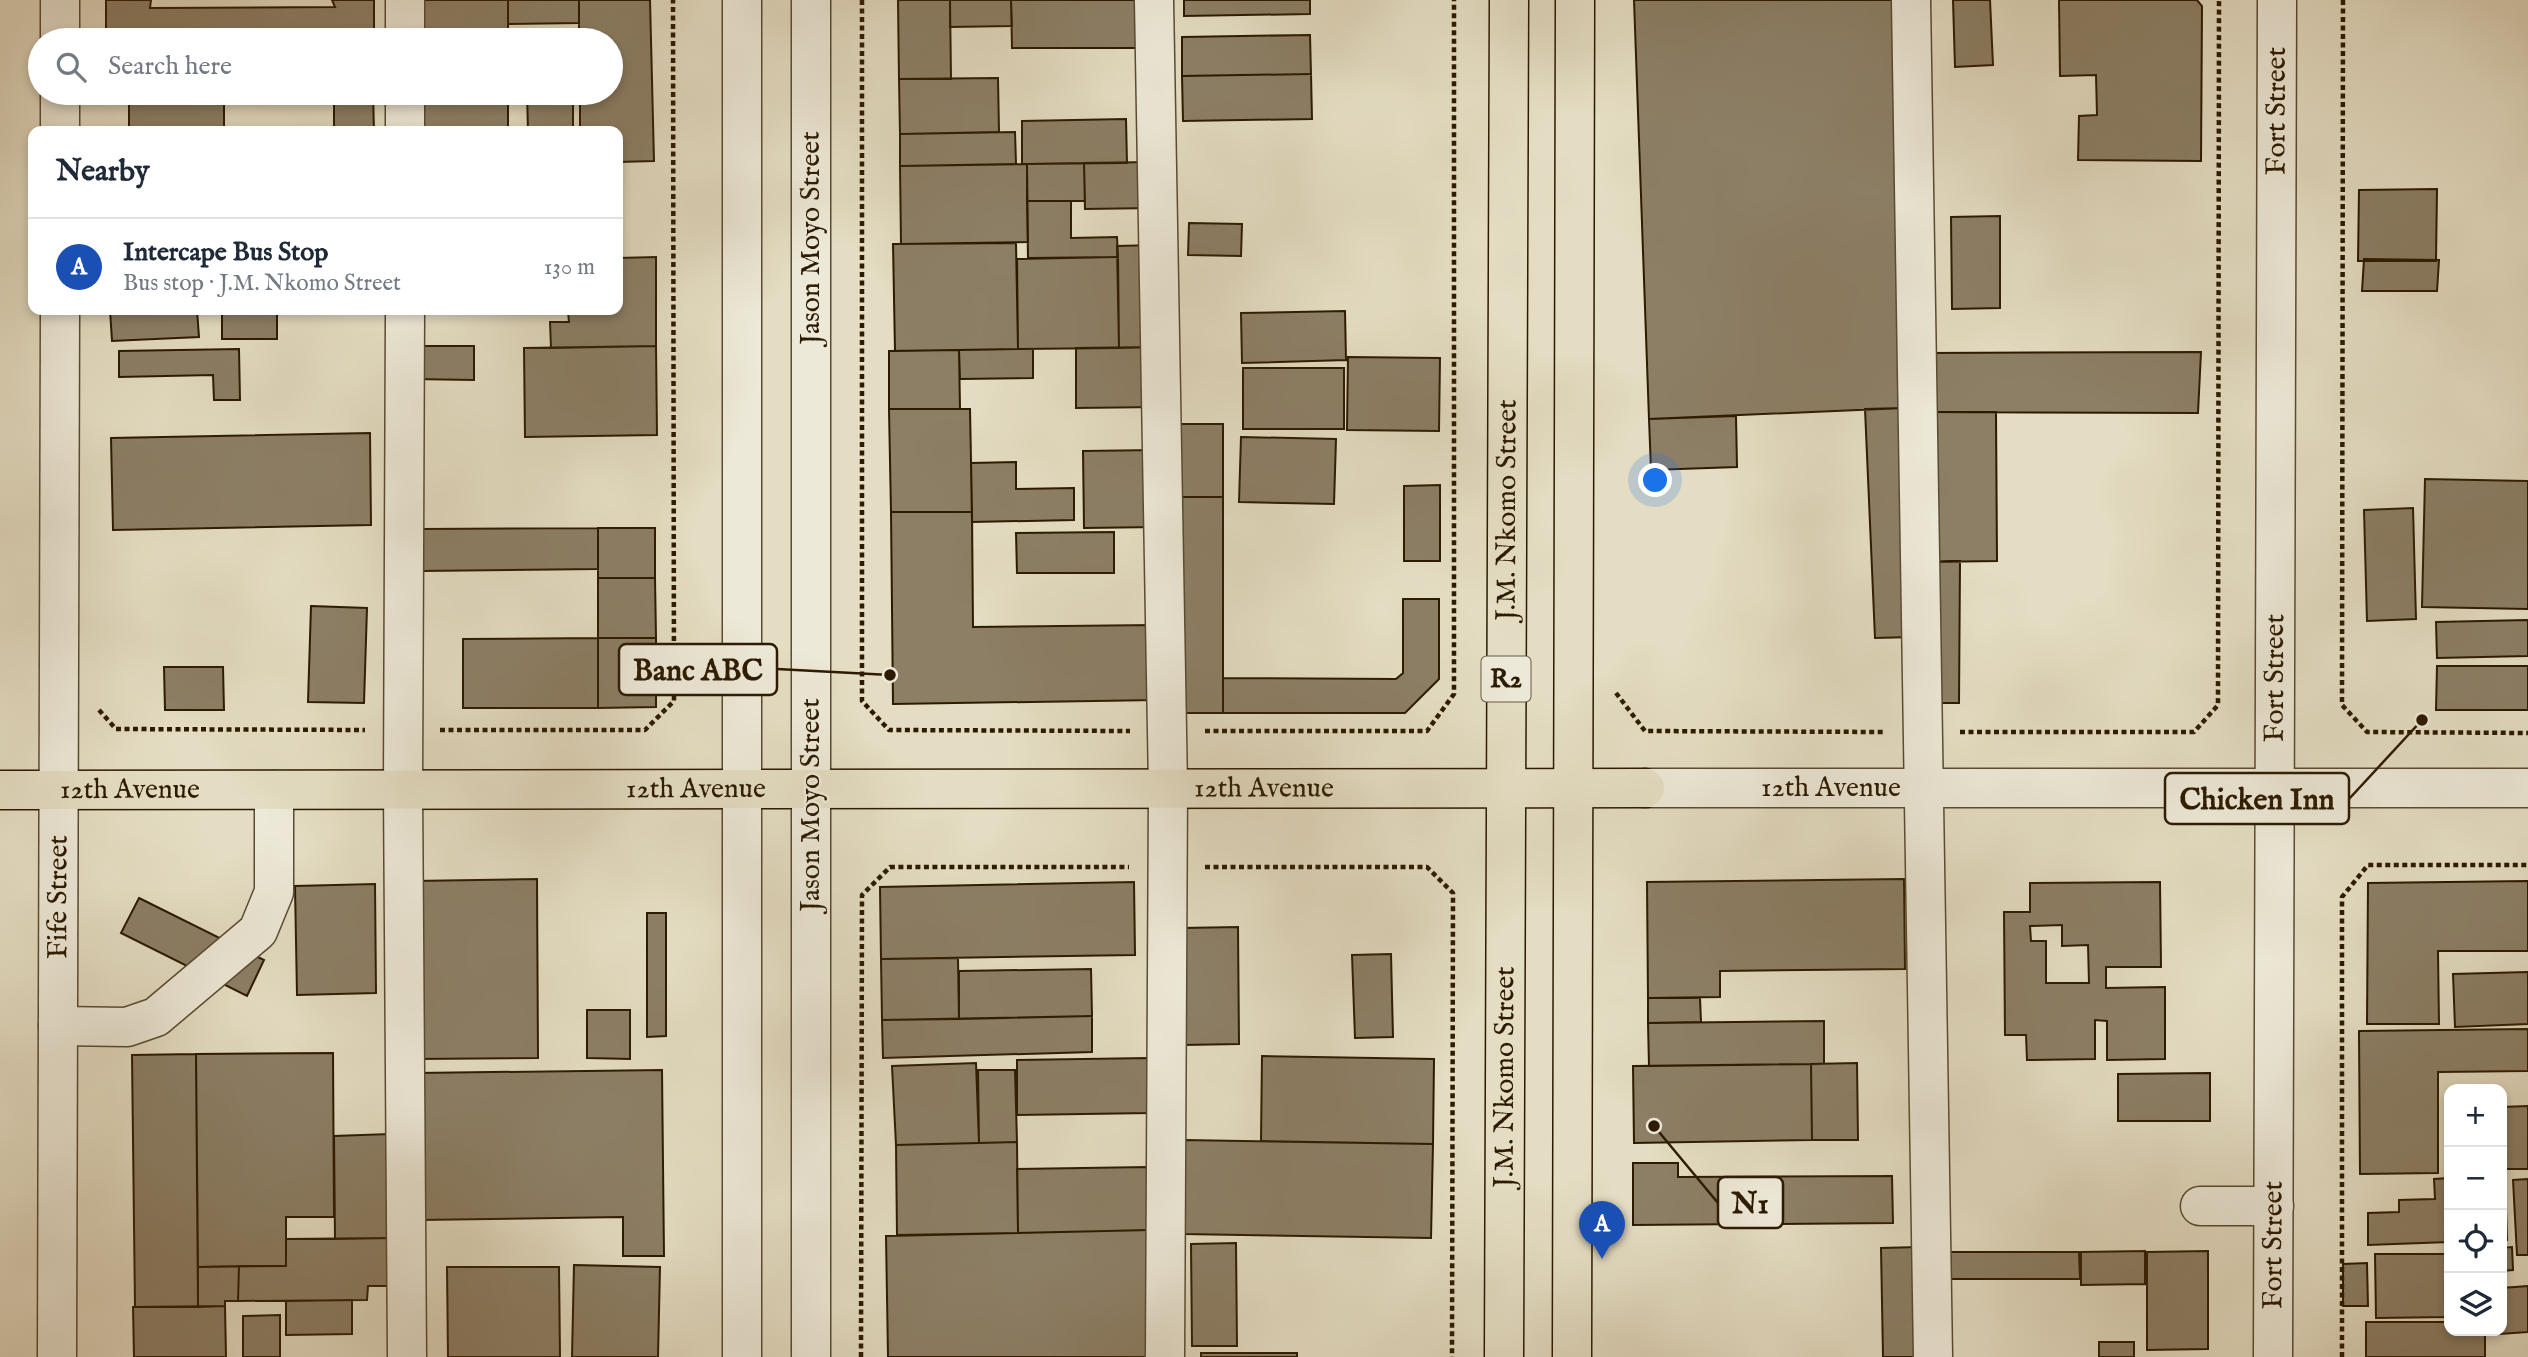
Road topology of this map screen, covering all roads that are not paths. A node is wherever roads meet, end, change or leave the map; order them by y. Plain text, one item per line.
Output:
1 (61, 0) edge
2 (405, 0) edge
3 (742, 0) edge
4 (811, 0) edge
5 (1154, 0) edge
6 (1509, 0) edge
7 (1574, 0) edge
8 (1912, 0) edge
9 (2277, 0) edge
10 (60, 28) edge
11 (405, 28) edge
12 (60, 105) edge
13 (405, 105) edge
14 (60, 126) edge
15 (405, 126) edge
16 (60, 315) edge
17 (405, 315) edge
18 (1168, 788) junction
19 (1506, 788) junction
20 (1573, 788) junction
21 (1645, 788) joint
22 (1924, 788) junction
23 (2275, 788) junction
24 (2528, 788) edge
25 (403, 789) junction
26 (742, 789) junction
27 (811, 789) junction
28 (0, 790) edge
29 (58, 790) junction
30 (274, 790) junction
31 (58, 1026) junction
32 (2200, 1206) dead end
33 (2274, 1206) junction
34 (57, 1357) edge
35 (407, 1357) edge
36 (742, 1357) edge
37 (811, 1357) edge
38 (1165, 1357) edge
39 (1504, 1357) edge
40 (1572, 1357) edge
41 (1933, 1357) edge
42 (2273, 1357) edge

1 - 10 street
2 - 11 street
3 - 26 street
4 - 27 street, Jason Moyo Street
5 - 18 street
6 - 19 main road, J.M. Nkomo Street / R2
7 - 20 main road
8 - 22 street
9 - 23 street, Fort Street
12 - 14 street
13 - 15 street
16 - 29 street, Fife Street
17 - 25 street
18 - 19 main road, 12th Avenue
18 - 27 main road, 12th Avenue
18 - 38 street
19 - 20 main road, 12th Avenue
19 - 39 main road, J.M. Nkomo Street / R2
20 - 21 main road, 12th Avenue
20 - 40 main road
21 - 22 street, 12th Avenue
22 - 23 street, 12th Avenue
22 - 41 street
23 - 24 street, 12th Avenue
23 - 33 street, Fort Street
25 - 26 main road, 12th Avenue
25 - 30 main road, 12th Avenue
25 - 35 street
26 - 27 main road, 12th Avenue
26 - 36 street
27 - 37 street, Jason Moyo Street
28 - 29 main road, 12th Avenue
29 - 30 main road, 12th Avenue
29 - 31 street, Fife Street
30 - 31 street
31 - 34 street, Fife Street
32 - 33 street
33 - 42 street, Fort Street

